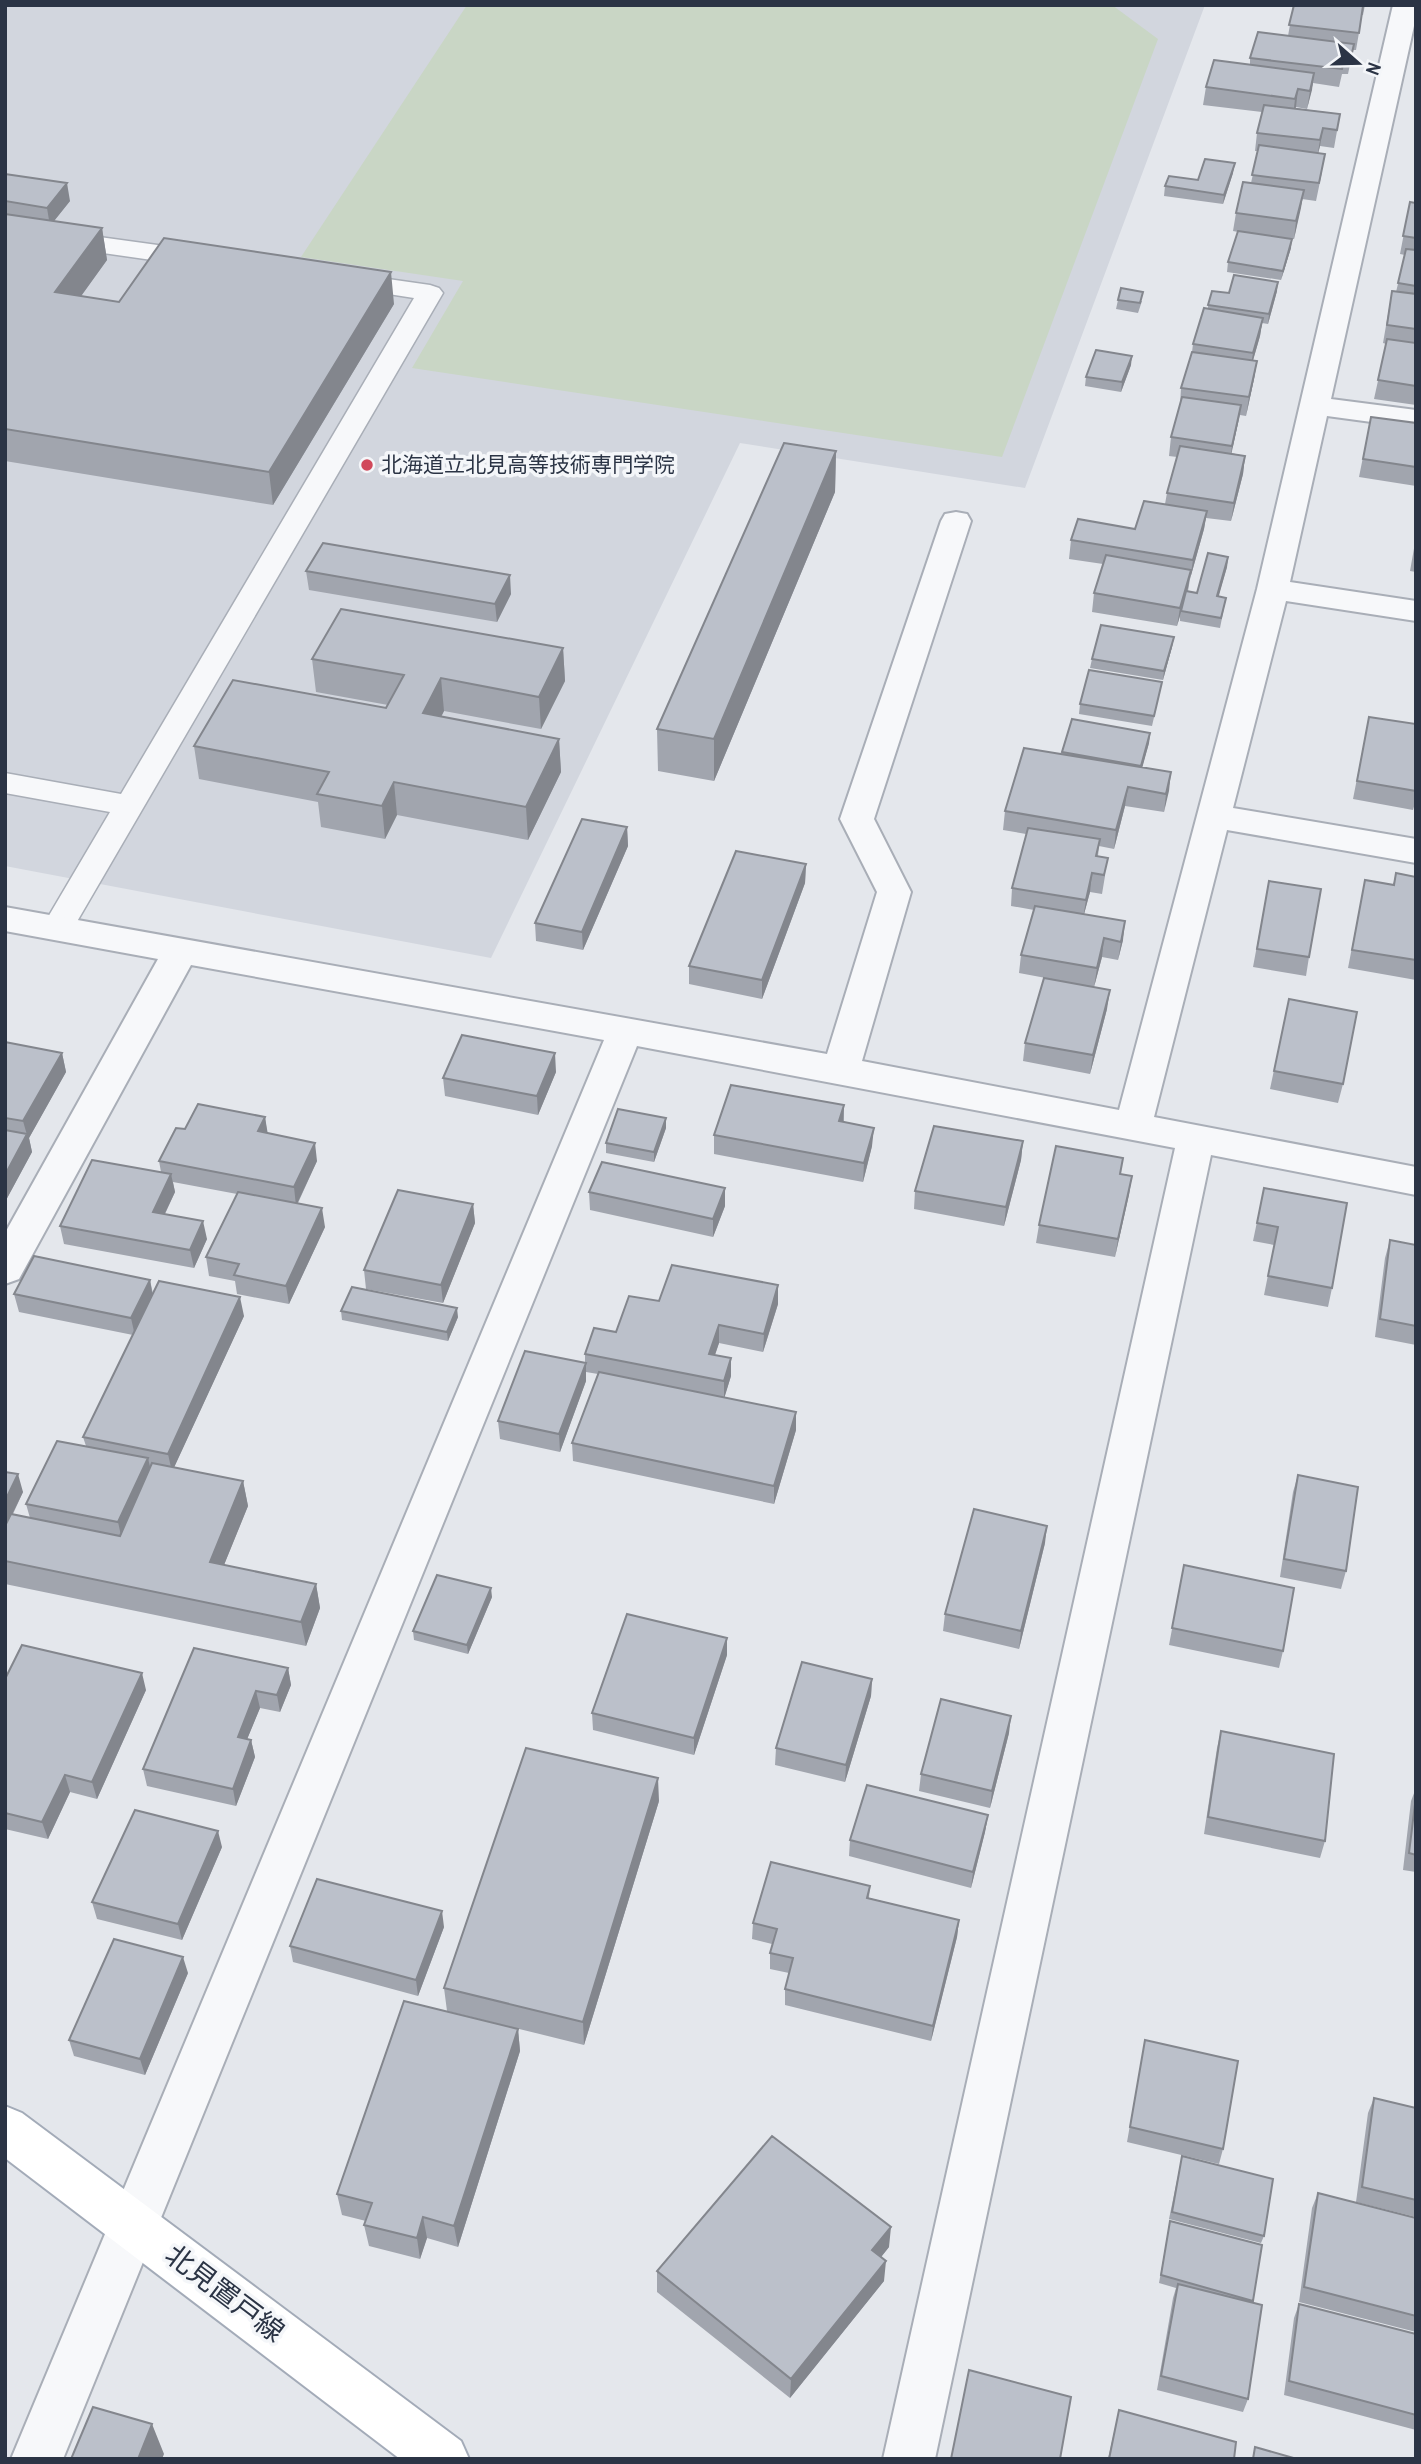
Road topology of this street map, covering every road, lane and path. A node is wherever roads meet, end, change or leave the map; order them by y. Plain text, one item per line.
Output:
1 (1406, 5) edge
2 (1403, 76) edge
3 (5, 231) edge
4 (225, 263) edge
5 (321, 277) edge
6 (1313, 405) junction
7 (1416, 419) edge
8 (956, 520) dead end
9 (1273, 589) junction
10 (1416, 611) edge
11 (5, 783) edge
12 (130, 806) junction
13 (1214, 816) junction
14 (1416, 851) edge
15 (5, 919) edge
16 (57, 929) junction
17 (180, 952) junction
18 (625, 1032) junction
19 (841, 1070) junction
20 (1133, 1126) junction
21 (1196, 1139) junction
22 (1416, 1181) edge
23 (5, 1269) edge
24 (5, 2129) edge
25 (135, 2226) junction
26 (37, 2459) edge
27 (443, 2459) edge
28 (909, 2459) edge

1 - 2 street
2 - 6 street
3 - 4 lane
5 - 12 lane
6 - 7 street
6 - 9 street
8 - 19 street
9 - 10 street
9 - 13 street
11 - 12 lane
12 - 16 lane
13 - 14 street
13 - 20 street
15 - 16 street
16 - 17 street
17 - 18 street
17 - 23 street
18 - 19 street
18 - 25 street
19 - 20 street
20 - 21 street
21 - 22 street
21 - 28 street
24 - 25 main road, 北見置戸線
25 - 26 street
25 - 27 main road, 北見置戸線

